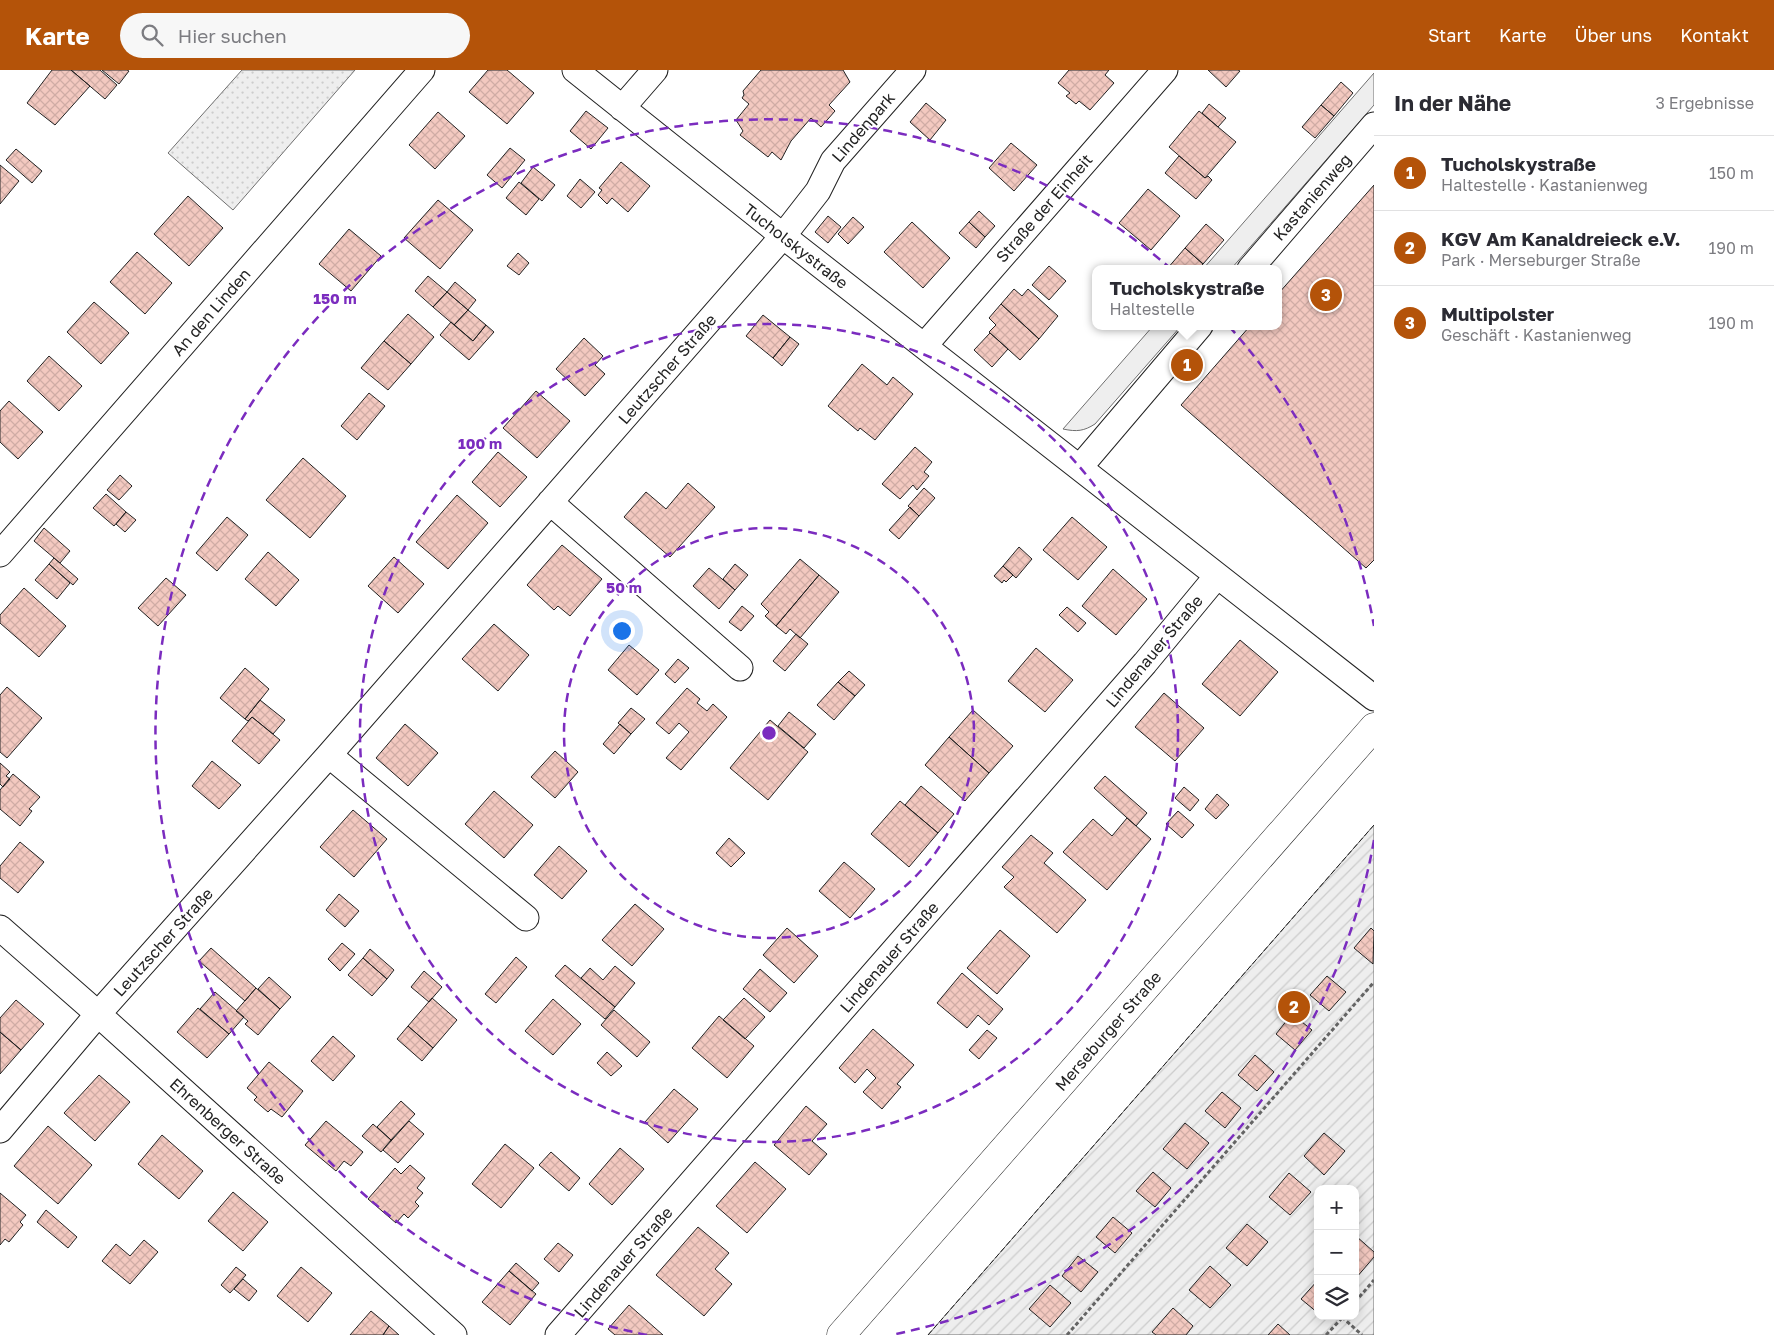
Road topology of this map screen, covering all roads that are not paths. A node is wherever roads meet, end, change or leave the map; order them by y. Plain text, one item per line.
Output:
1 (422, 70) edge
2 (575, 70) edge
3 (655, 70) edge
4 (913, 70) edge
5 (1165, 70) edge
6 (622, 108) junction
7 (1374, 125) edge
8 (783, 236) junction
9 (1253, 265) edge
10 (1197, 330) edge
11 (924, 346) junction
12 (1080, 467) junction
13 (550, 502) junction
14 (0, 554) edge
15 (1217, 576) junction
16 (740, 668) dead end
17 (1374, 698) edge
18 (1374, 727) edge
19 (328, 755) junction
20 (526, 918) dead end
21 (0, 928) edge
22 (98, 1014) junction
23 (0, 1130) edge
24 (454, 1335) edge
25 (558, 1335) edge
26 (841, 1335) edge

1 - 14 street, An den Linden
2 - 6 street, Tucholskystraße
3 - 6 street
4 - 8 street, Lindenpark
5 - 11 street, Straße der Einheit
6 - 8 street, Tucholskystraße
7 - 9 street, Kastanienweg
8 - 11 street, Tucholskystraße
8 - 13 street, Leutzscher Straße
10 - 12 street
11 - 12 street, Tucholskystraße
12 - 15 street, Tucholskystraße
13 - 16 street
13 - 19 street, Leutzscher Straße
15 - 17 street, Tucholskystraße
15 - 25 street, Lindenauer Straße
18 - 26 main road, Merseburger Straße
19 - 20 street
19 - 22 street, Leutzscher Straße
21 - 22 street, Ehrenberger Straße
22 - 23 street, Leutzscher Straße
22 - 24 street, Ehrenberger Straße

